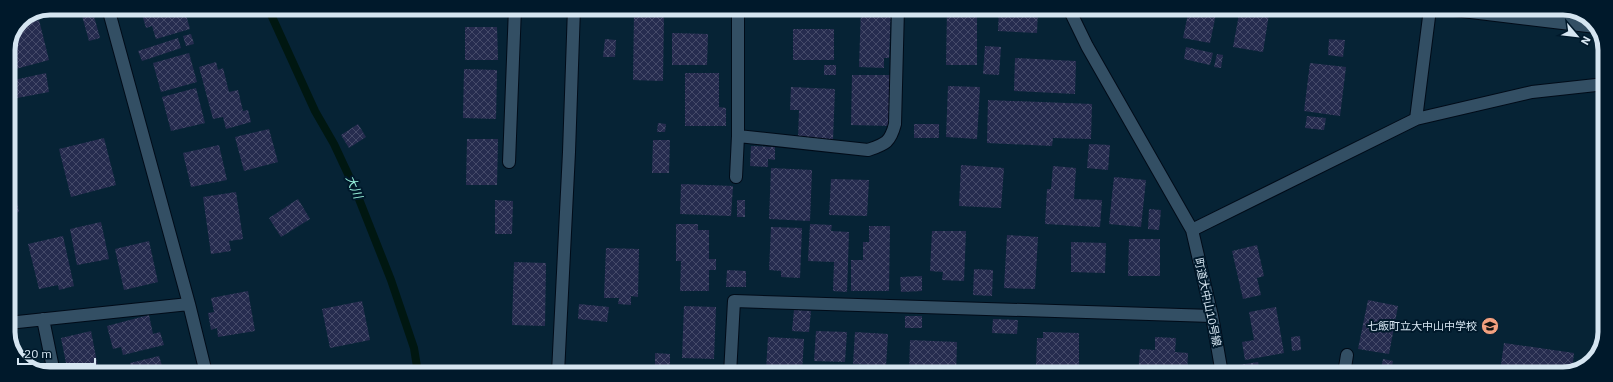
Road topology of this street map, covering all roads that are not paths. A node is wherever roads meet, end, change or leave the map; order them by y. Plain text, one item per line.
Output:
1 (110, 15) edge
2 (515, 15) edge
3 (574, 15) edge
4 (738, 15) edge
5 (898, 15) edge
6 (1072, 15) edge
7 (1429, 15) edge
8 (1496, 15) edge
9 (1588, 26) edge
10 (1598, 85) edge
11 (1416, 119) junction
12 (738, 136) junction
13 (509, 162) dead end
14 (736, 177) dead end
15 (1192, 230) junction
16 (189, 304) junction
17 (1212, 316) junction
18 (43, 319) junction
19 (15, 322) edge
20 (1348, 354) dead end
21 (53, 367) edge
22 (205, 367) edge
23 (558, 367) edge
24 (730, 367) edge
25 (1221, 367) edge
26 (1345, 367) edge

1 - 16 street
2 - 13 street
3 - 23 street
4 - 12 street
5 - 12 street
6 - 15 street, 町道大中山10号線
7 - 11 street
8 - 9 street
10 - 11 street
11 - 15 street
12 - 14 street
15 - 17 street, 町道大中山10号線
16 - 18 street
16 - 22 street
17 - 24 street
17 - 25 street, 町道大中山10号線
18 - 19 street
18 - 21 street
20 - 26 street

